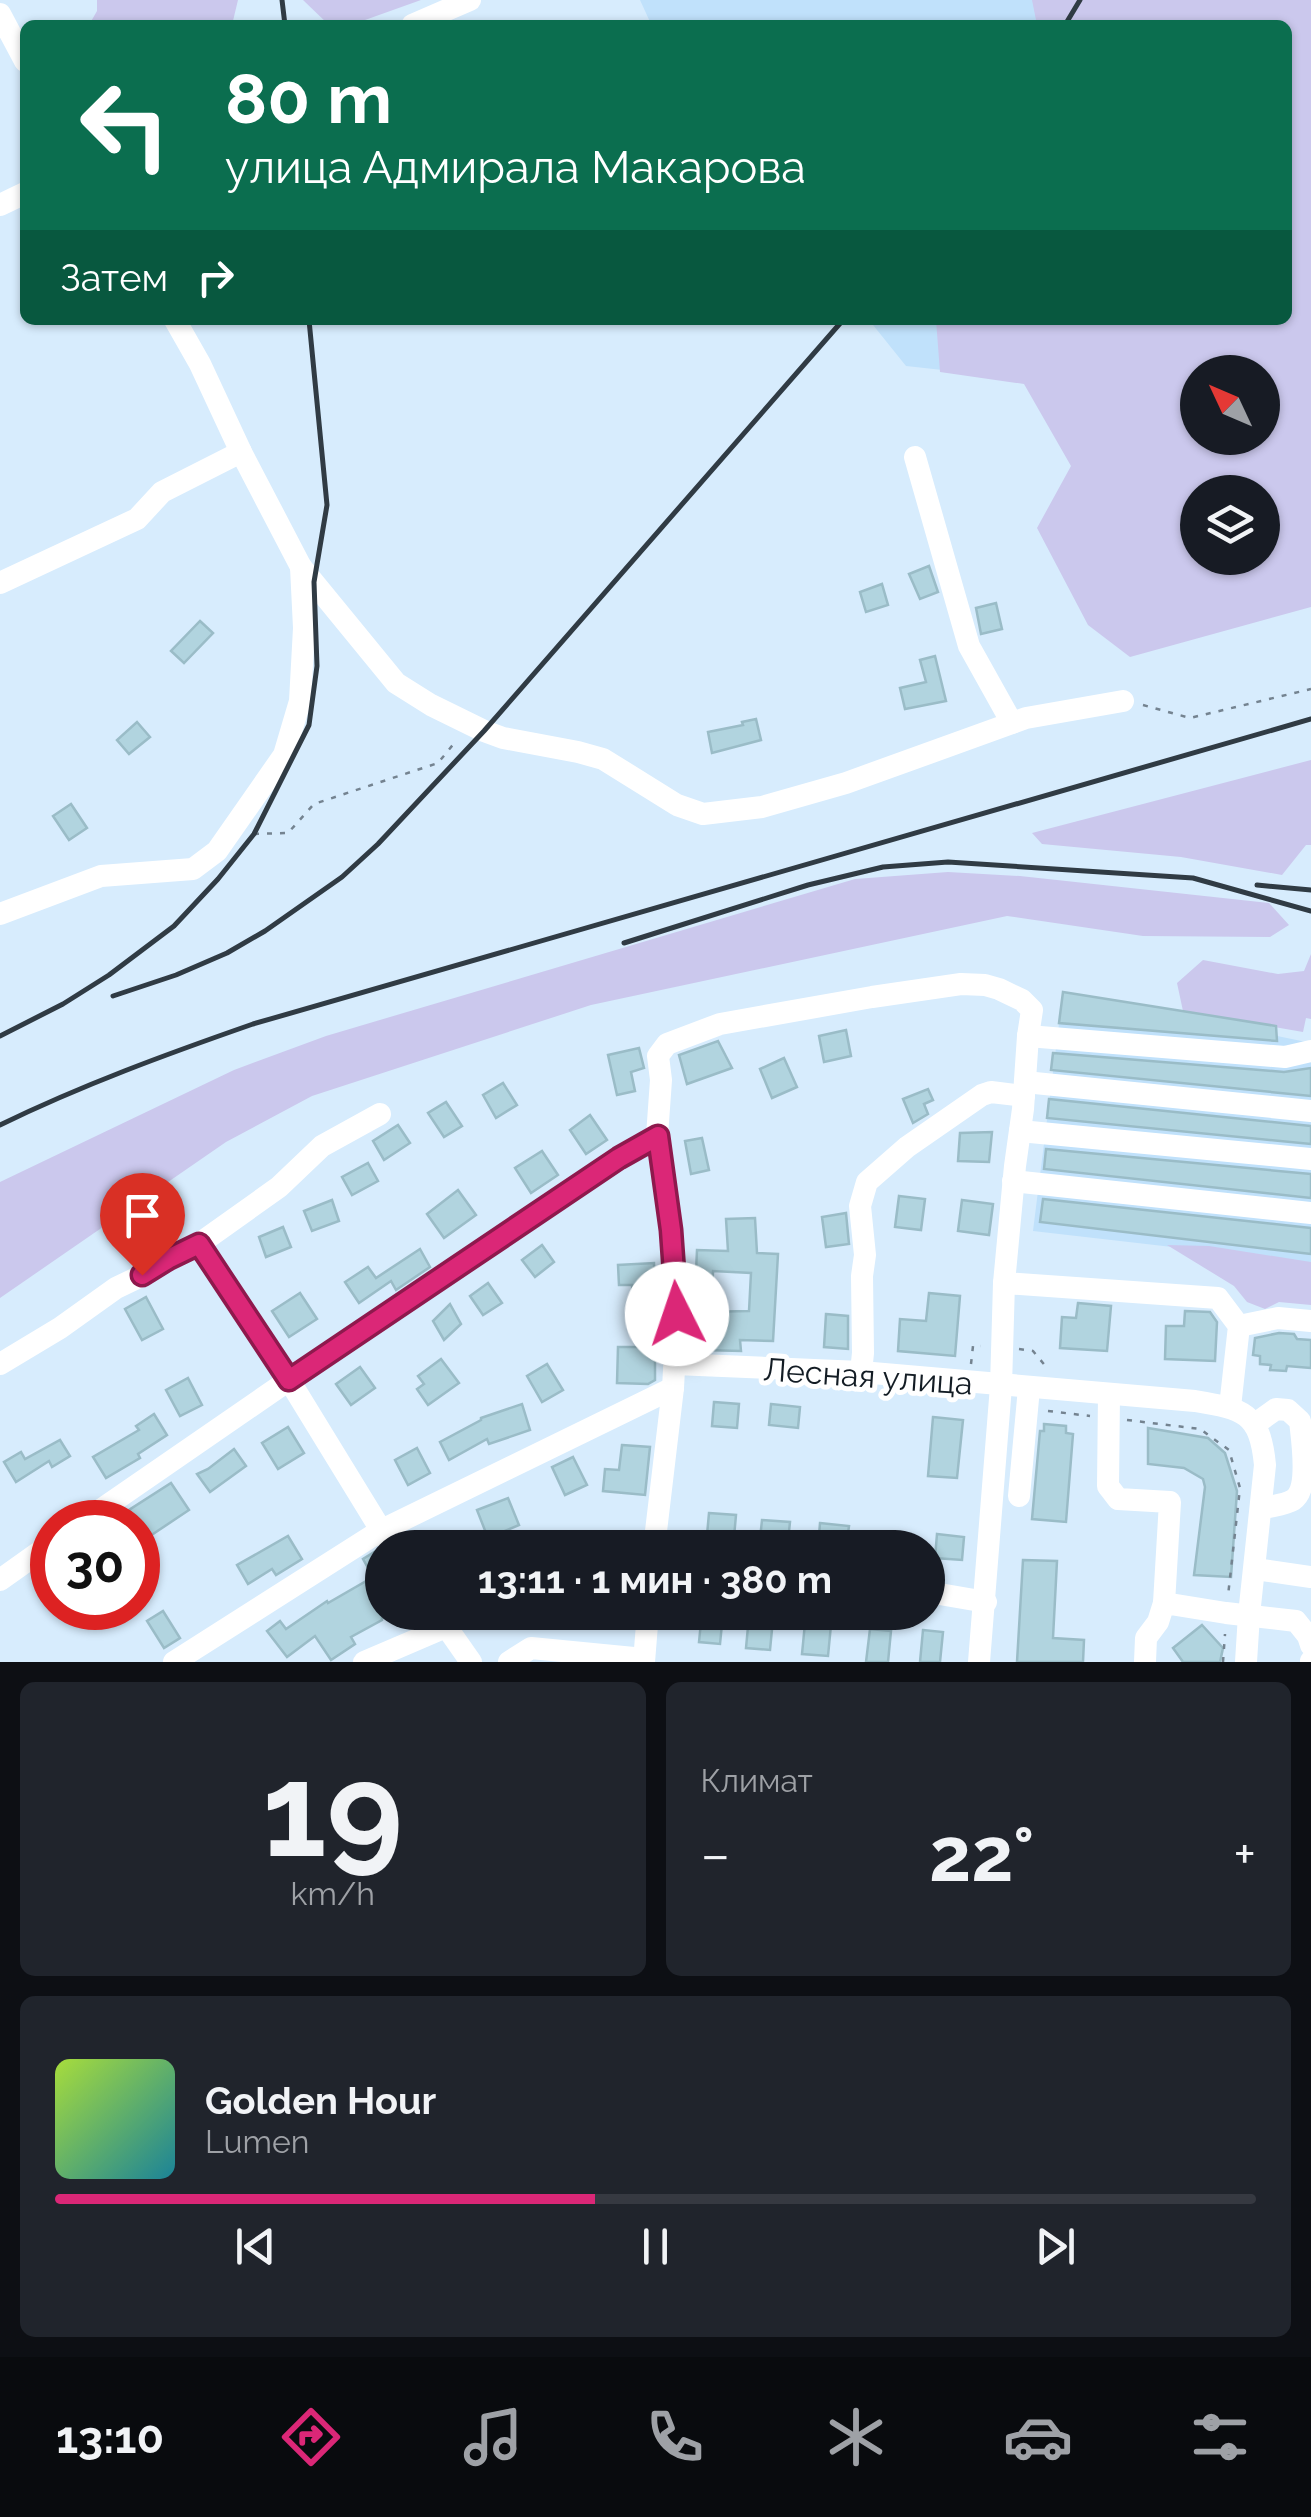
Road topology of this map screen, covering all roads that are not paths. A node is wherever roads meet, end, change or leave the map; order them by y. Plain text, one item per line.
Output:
1 (470, 0) edge
2 (0, 14) edge
3 (424, 20) edge
4 (20, 52) edge
5 (177, 325) edge
6 (241, 452) junction
7 (914, 457) dead end
8 (302, 566) junction
9 (0, 583) edge
10 (1123, 702) road end
11 (1012, 724) junction
12 (0, 914) edge
13 (1028, 1036) junction
14 (1311, 1051) edge
15 (1024, 1089) junction
16 (1311, 1111) edge
17 (380, 1114) dead end
18 (1020, 1132) junction
19 (658, 1136) junction
20 (1311, 1159) edge
21 (1013, 1181) junction
22 (1311, 1213) edge
23 (199, 1244) junction
24 (1004, 1283) junction
25 (1311, 1321) edge
26 (1239, 1326) junction
27 (0, 1364) edge
28 (675, 1364) junction
29 (861, 1372) junction
30 (289, 1380) junction
31 (1001, 1386) junction
32 (673, 1388) junction
33 (1029, 1388) junction
34 (1109, 1394) junction
35 (1230, 1407) junction
36 (1255, 1424) junction
37 (1020, 1496) dead end
38 (115, 1500) edge
39 (1261, 1509) junction
40 (381, 1530) edge
41 (403, 1530) edge
42 (656, 1530) edge
43 (365, 1551) edge
44 (30, 1559) edge
45 (1255, 1570) junction
46 (1311, 1577) edge
47 (0, 1580) edge
48 (945, 1595) edge
49 (986, 1602) junction
50 (1164, 1603) junction
51 (1249, 1615) junction
52 (423, 1630) edge
53 (448, 1630) edge
54 (646, 1630) edge
55 (1311, 1644) edge
56 (644, 1660) edge
57 (174, 1662) edge
58 (364, 1662) edge
59 (471, 1662) edge
60 (509, 1662) edge
61 (979, 1662) edge
62 (1145, 1662) edge
63 (1246, 1662) edge

1 - 3 street
2 - 4 street
5 - 6 street
6 - 8 street
6 - 9 street
7 - 11 street
8 - 11 street
8 - 12 street
10 - 11 street
13 - 14 street
13 - 15 street
13 - 19 street
15 - 16 street
15 - 18 street
15 - 29 street
17 - 23 street
18 - 20 street
18 - 21 street
19 - 28 street
19 - 30 street
21 - 22 street
21 - 24 street
23 - 27 street
23 - 30 street
24 - 26 street
24 - 31 street
25 - 26 street
26 - 35 street
28 - 29 street, Лесная улица
28 - 32 street
29 - 31 street, Лесная улица
30 - 38 street
30 - 40 street
31 - 33 street, Лесная улица
31 - 49 street
32 - 41 street
32 - 42 street
33 - 34 street, Лесная улица
33 - 37 street
34 - 35 street, Лесная улица
34 - 50 street
35 - 36 street
36 - 39 street
36 - 39 street
39 - 45 street
43 - 57 street
44 - 47 street
45 - 46 street
45 - 51 street
48 - 49 street
49 - 61 street
50 - 51 street
50 - 62 street
51 - 55 street
51 - 63 street
52 - 58 street
53 - 59 street
54 - 56 street
56 - 60 street

